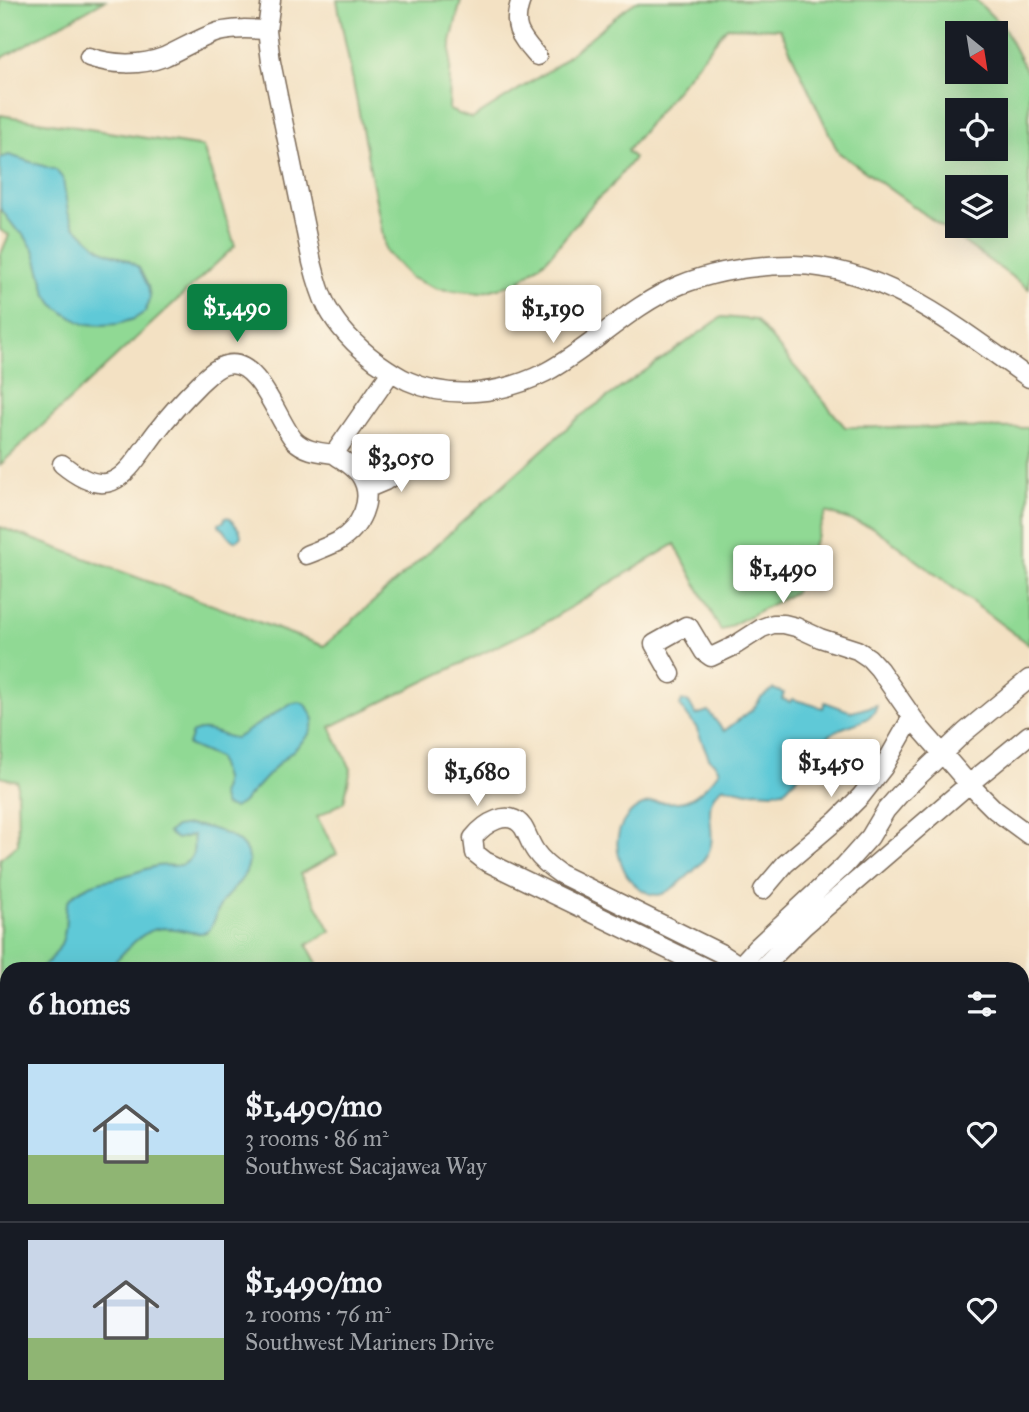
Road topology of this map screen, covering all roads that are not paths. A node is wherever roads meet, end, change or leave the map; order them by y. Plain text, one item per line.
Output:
1 (271, 0) edge
2 (520, 0) edge
3 (267, 30) junction
4 (89, 57) dead end
5 (537, 57) dead end
6 (391, 372) junction
7 (1029, 378) edge
8 (334, 454) junction
9 (416, 461) dead end
10 (62, 464) dead end
11 (366, 489) junction
12 (306, 555) dead end
13 (671, 674) dead end
14 (1029, 680) edge
15 (912, 717) junction
16 (1029, 735) edge
17 (942, 753) junction
18 (969, 784) junction
19 (1029, 835) edge
20 (763, 890) dead end
21 (693, 962) edge
22 (732, 962) edge
23 (745, 962) edge
24 (768, 962) edge

1 - 3 street
2 - 5 street
3 - 4 street
3 - 6 street
6 - 7 street
6 - 8 street
8 - 10 street
8 - 11 street
9 - 11 street
11 - 12 street
13 - 15 street
14 - 17 street
15 - 17 street
15 - 20 street
16 - 18 street
17 - 18 street
17 - 23 street
18 - 19 street
18 - 24 street
21 - 22 street

